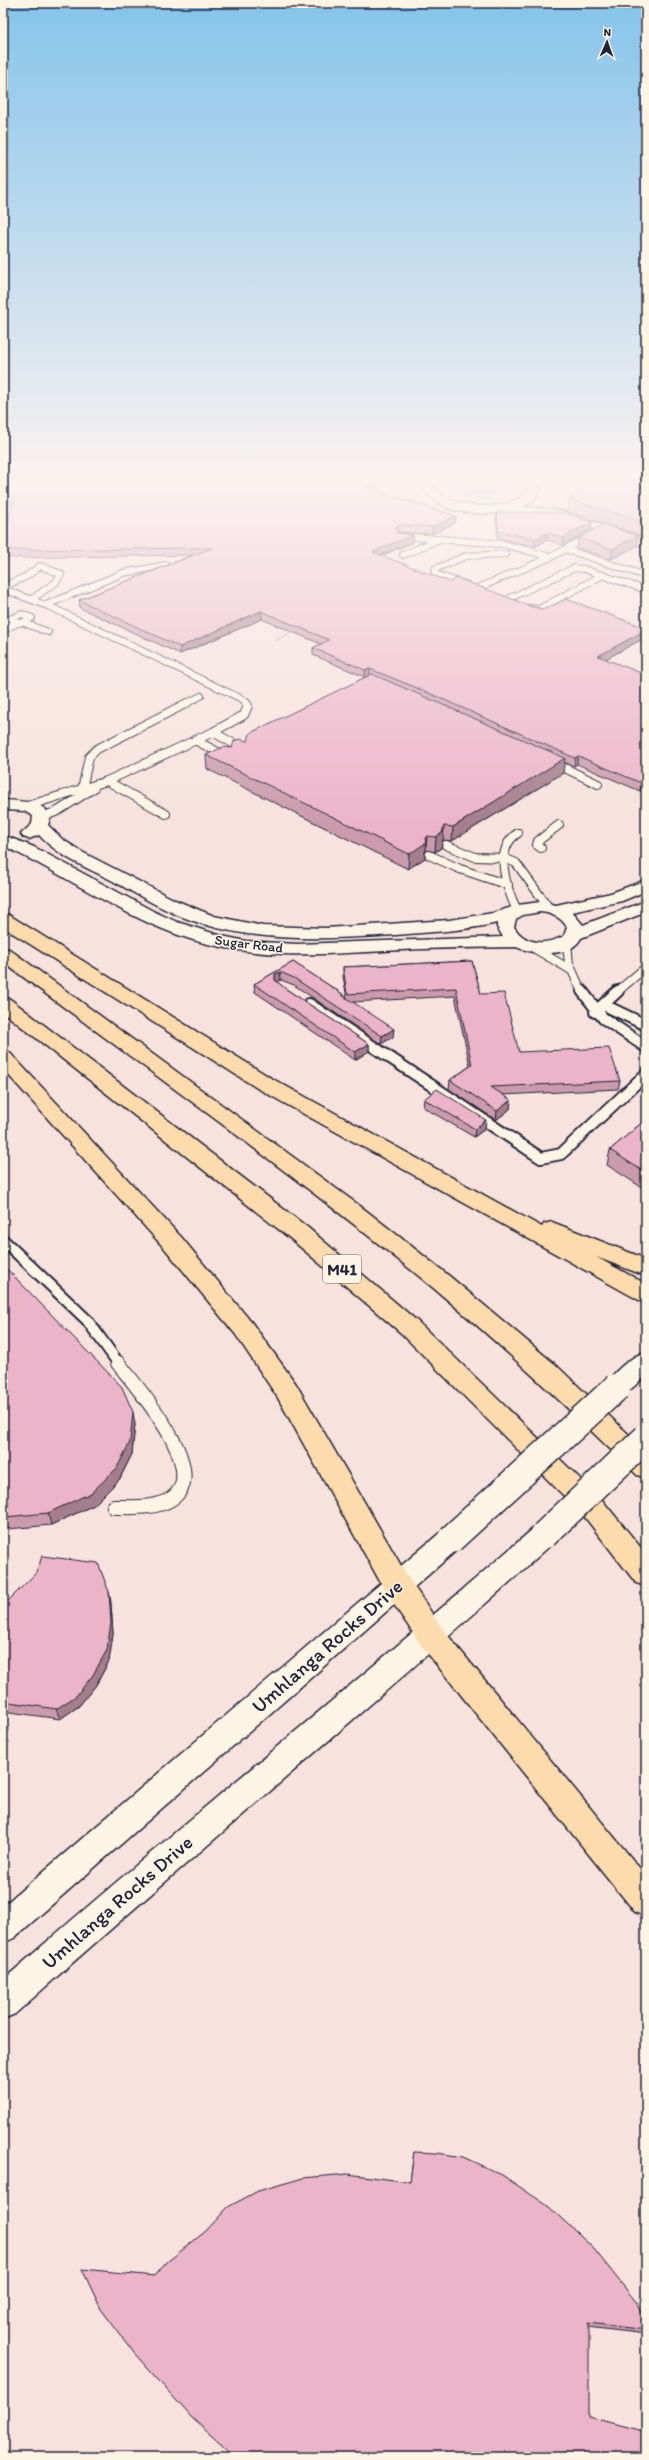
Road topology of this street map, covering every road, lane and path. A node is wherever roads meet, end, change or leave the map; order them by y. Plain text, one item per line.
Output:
1 (21, 595) edge
2 (38, 595) edge
3 (72, 595) edge
4 (512, 595) edge
5 (566, 595) edge
6 (32, 599) junction
7 (46, 606) junction
8 (3, 612) edge
9 (11, 618) junction
10 (3, 622) edge
11 (21, 623) junction
12 (3, 630) edge
13 (48, 632) dead end
14 (292, 632) edge
15 (276, 640) dead end
16 (201, 696) dead end
17 (213, 732) junction
18 (195, 740) junction
19 (246, 750) edge
20 (230, 758) edge
21 (544, 758) edge
22 (115, 777) junction
23 (105, 781) junction
24 (598, 784) dead end
25 (82, 789) junction
26 (5, 804) edge
27 (27, 806) junction
28 (41, 822) junction
29 (559, 825) dead end
30 (518, 833) dead end
31 (3, 840) edge
32 (446, 845) edge
33 (541, 848) dead end
34 (429, 856) edge
35 (504, 858) junction
36 (508, 885) junction
37 (646, 885) edge
38 (646, 906) edge
39 (552, 909) junction
40 (514, 912) junction
41 (3, 919) edge
42 (571, 938) junction
43 (524, 944) junction
44 (3, 953) edge
45 (646, 967) edge
46 (571, 970) junction
47 (300, 998) edge
48 (3, 1003) edge
49 (604, 1005) junction
50 (595, 1012) junction
51 (646, 1025) edge
52 (646, 1047) edge
53 (3, 1058) edge
54 (646, 1074) edge
55 (459, 1190) junction
56 (3, 1240) edge
57 (646, 1268) edge
58 (646, 1295) edge
59 (646, 1361) edge
60 (646, 1438) edge
61 (646, 1467) edge
62 (114, 1507) dead end
63 (646, 1574) edge
64 (397, 1584) junction
65 (431, 1636) junction
66 (646, 1900) edge
67 (3, 1927) edge
68 (3, 2002) edge

1 - 6 lane
2 - 6 lane
3 - 7 lane
4 - 5 lane
6 - 7 lane
7 - 17 lane
8 - 9 lane
9 - 10 lane
9 - 11 lane
9 - 11 lane
11 - 12 lane
11 - 13 lane
14 - 15 path
16 - 25 lane
17 - 18 lane
17 - 19 lane
18 - 20 lane
18 - 22 lane
21 - 24 lane
22 - 23 lane
22 - 23 lane
23 - 25 lane
23 - 28 lane
25 - 27 lane
26 - 27 street
27 - 28 street, Sugar Road
28 - 31 street
28 - 40 street, Sugar Road
29 - 33 lane
30 - 35 lane
31 - 43 street, Sugar Road
32 - 35 lane
34 - 36 lane
35 - 36 lane
35 - 39 lane
36 - 40 lane
37 - 39 street
38 - 42 street
39 - 40 street, Sugar Road
39 - 42 street
40 - 43 street
41 - 55 highway
42 - 43 street, Sugar Road
42 - 46 lane
43 - 46 lane
44 - 61 highway
45 - 49 lane
46 - 50 lane
47 - 54 lane
48 - 63 highway, M41
49 - 50 lane
49 - 51 lane
50 - 52 lane
53 - 64 highway
55 - 57 highway
55 - 58 highway
56 - 62 lane
59 - 64 street, Umhlanga Rocks Drive, bridge
60 - 65 street, Umhlanga Rocks Drive, bridge
64 - 65 highway
64 - 67 street, Umhlanga Rocks Drive
65 - 66 highway
65 - 68 street, Umhlanga Rocks Drive

